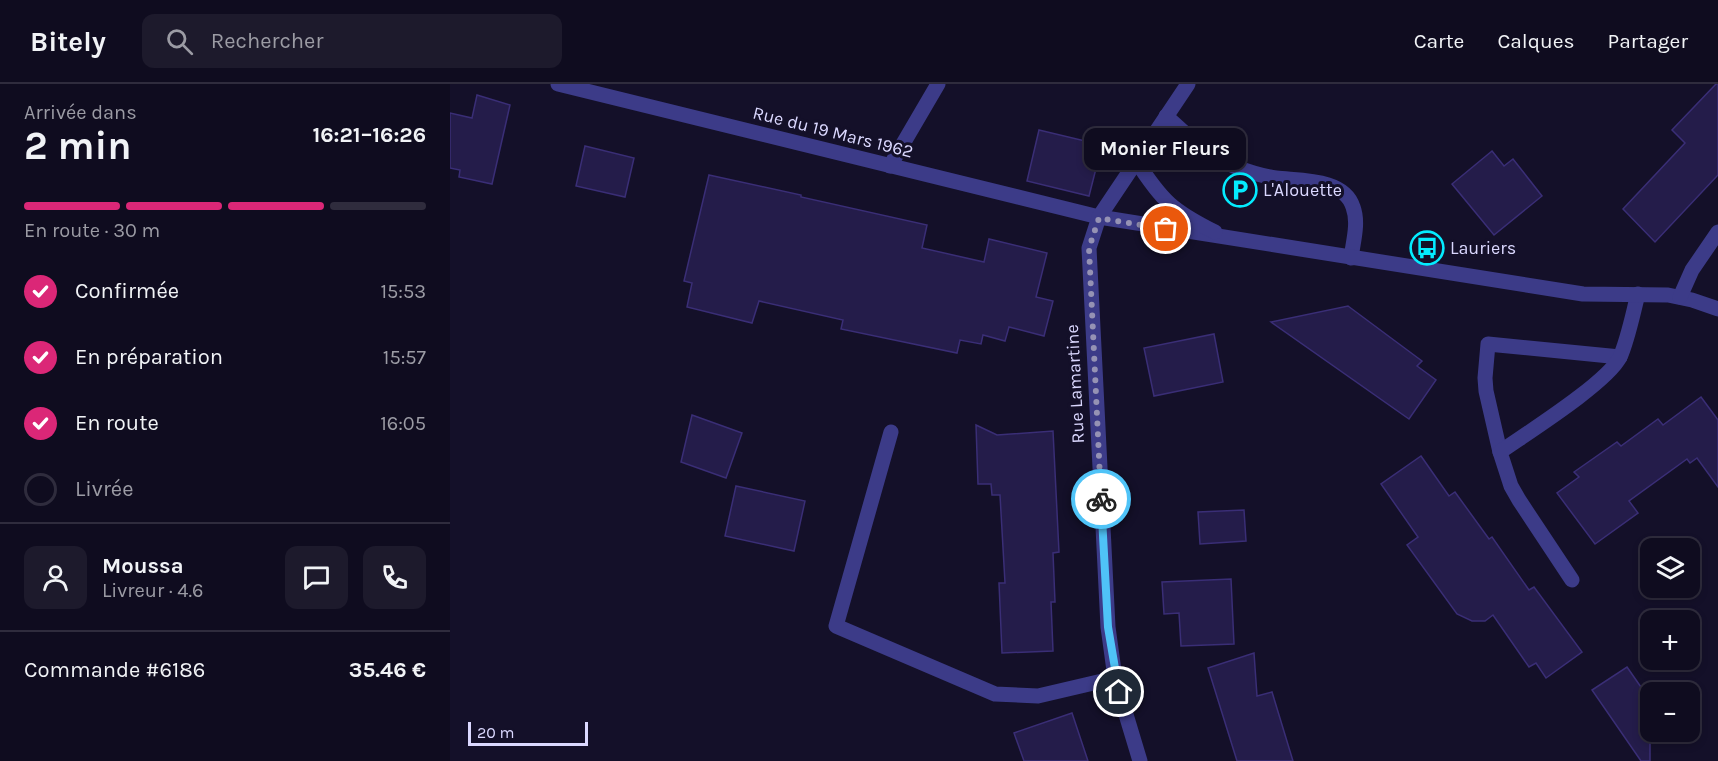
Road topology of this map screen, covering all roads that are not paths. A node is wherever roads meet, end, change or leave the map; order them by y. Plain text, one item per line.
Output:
1 (558, 84) edge
2 (938, 84) edge
3 (1188, 84) edge
4 (1166, 116) junction
5 (1137, 162) junction
6 (890, 166) junction
7 (1099, 218) junction
8 (1718, 232) edge
9 (1228, 239) junction
10 (1351, 258) junction
11 (1638, 294) junction
12 (1680, 297) junction
13 (1718, 309) edge
14 (1620, 357) junction
15 (891, 432) dead end
16 (1500, 452) junction
17 (1572, 580) dead end
18 (1115, 678) junction
19 (1140, 761) edge

1 - 6 street, Rue du 19 Mars 1962
2 - 6 street
3 - 4 street, Rue Lamartine
4 - 5 street, Rue Lamartine
4 - 10 street
5 - 7 street, Rue Lamartine
5 - 9 street
6 - 7 street, Rue du 19 Mars 1962
7 - 9 street, Rue du 19 Mars 1962
7 - 18 street, Rue Lamartine
8 - 12 street
9 - 10 street, Rue du 19 Mars 1962
10 - 11 street, Rue du 19 Mars 1962
11 - 12 street, Rue du 19 Mars 1962
11 - 14 street
12 - 13 street, Rue du 19 Mars 1962
14 - 16 street
14 - 16 street
15 - 18 street
16 - 17 street
18 - 19 street, Rue Lamartine

